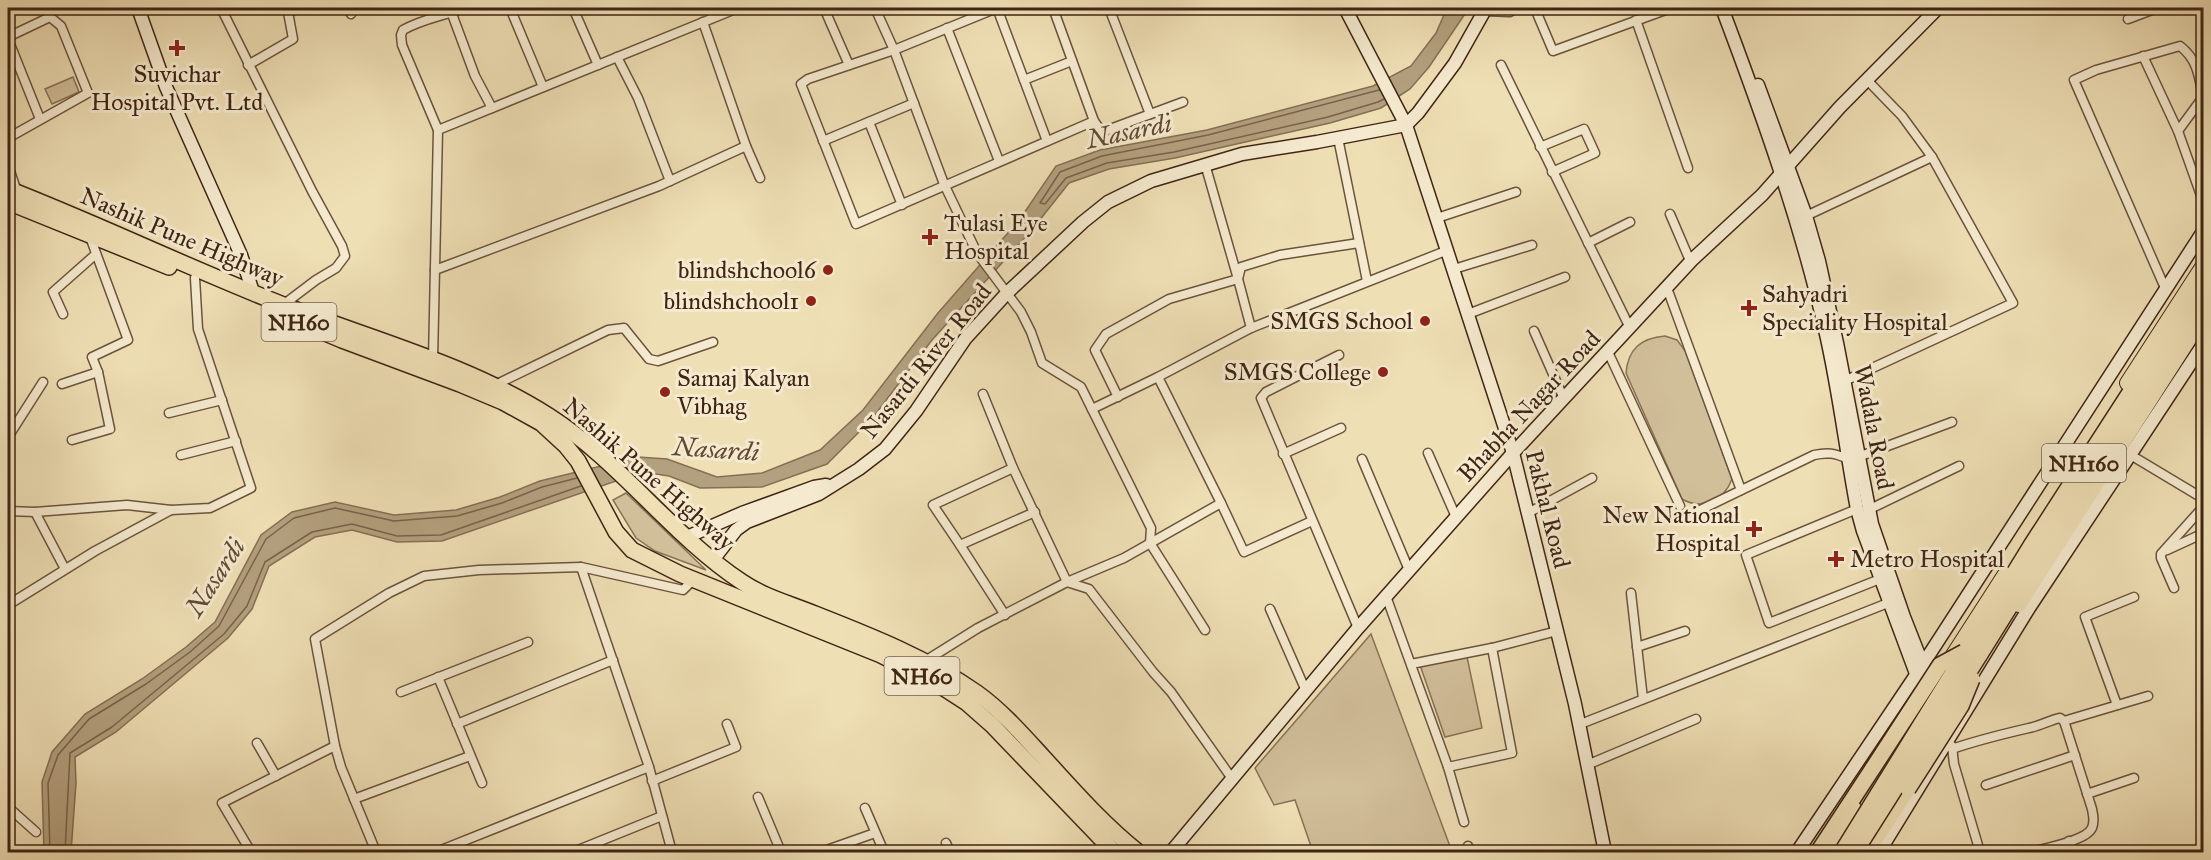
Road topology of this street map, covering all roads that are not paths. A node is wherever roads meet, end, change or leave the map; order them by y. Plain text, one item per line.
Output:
1 (138, 8) edge
2 (221, 8) edge
3 (300, 8) edge
4 (348, 8) edge
5 (355, 8) edge
6 (464, 8) edge
7 (510, 8) edge
8 (586, 8) edge
9 (738, 8) edge
10 (824, 8) edge
11 (875, 8) edge
12 (997, 8) edge
13 (1053, 8) edge
14 (1109, 8) edge
15 (1345, 8) edge
16 (1516, 8) edge
17 (1541, 8) edge
18 (1671, 8) edge
19 (1938, 8) edge
20 (2157, 8) edge
21 (1485, 9) edge
22 (1728, 9) edge
23 (286, 10) edge
24 (574, 10) edge
25 (452, 14) junction
26 (2128, 19) dead end
27 (1636, 20) junction
28 (702, 22) junction
29 (947, 28) junction
30 (8, 38) edge
31 (894, 50) junction
32 (2143, 56) junction
33 (617, 57) junction
34 (1072, 61) junction
35 (249, 65) junction
36 (598, 65) junction
37 (849, 65) junction
38 (1501, 65) dead end
39 (1024, 80) junction
40 (1867, 80) junction
41 (543, 87) junction
42 (1183, 102) dead end
43 (914, 103) junction
44 (492, 108) junction
45 (1150, 114) junction
46 (40, 119) junction
47 (1404, 120) junction
48 (1094, 121) junction
49 (869, 122) junction
50 (438, 130) junction
51 (2178, 131) junction
52 (8, 138) edge
53 (1338, 138) junction
54 (823, 141) junction
55 (1047, 141) junction
56 (746, 146) junction
57 (1540, 147) junction
58 (1932, 157) junction
59 (999, 161) junction
60 (1205, 164) junction
61 (8, 165) edge
62 (1688, 168) dead end
63 (1784, 170) junction
64 (1552, 172) junction
65 (760, 178) dead end
66 (670, 181) junction
67 (944, 184) junction
68 (1516, 192) dead end
69 (11, 195) edge
70 (2204, 204) edge
71 (902, 205) junction
72 (1670, 214) dead end
73 (1806, 216) junction
74 (1437, 218) junction
75 (1630, 222) dead end
76 (2204, 230) edge
77 (89, 234) junction
78 (1359, 243) junction
79 (1588, 243) junction
80 (1532, 245) dead end
81 (1448, 250) junction
82 (96, 254) junction
83 (1690, 263) junction
84 (2204, 264) edge
85 (1454, 269) junction
86 (435, 270) junction
87 (1565, 277) dead end
88 (195, 278) junction
89 (2204, 278) edge
90 (1238, 279) junction
91 (1367, 280) junction
92 (1004, 288) junction
93 (1667, 288) junction
94 (2165, 288) junction
95 (253, 292) junction
96 (2204, 300) edge
97 (282, 310) junction
98 (63, 314) dead end
99 (1468, 314) junction
100 (2204, 316) edge
101 (1251, 328) junction
102 (1630, 328) junction
103 (1534, 331) dead end
104 (713, 342) dead end
105 (2204, 343) edge
106 (1608, 352) junction
107 (1339, 355) dead end
108 (432, 367) junction
109 (99, 372) junction
110 (1158, 377) junction
111 (43, 382) dead end
112 (1840, 383) junction
113 (62, 384) dead end
114 (492, 386) junction
115 (983, 394) dead end
116 (1118, 397) junction
117 (1564, 399) junction
118 (222, 400) junction
119 (1092, 409) junction
120 (169, 413) dead end
121 (1952, 422) dead end
122 (1341, 428) dead end
123 (8, 437) edge
124 (72, 440) dead end
125 (236, 441) junction
126 (1428, 453) dead end
127 (1513, 453) junction
128 (1284, 454) junction
129 (2129, 454) junction
130 (181, 455) dead end
131 (1853, 458) junction
132 (1362, 459) dead end
133 (1959, 466) dead end
134 (1013, 468) junction
135 (1592, 478) dead end
136 (837, 484) junction
137 (1741, 490) junction
138 (2204, 499) edge
139 (1221, 503) junction
140 (1680, 506) dead end
141 (2204, 507) edge
142 (1863, 509) junction
143 (171, 510) junction
144 (8, 511) edge
145 (1698, 511) dead end
146 (35, 512) junction
147 (1035, 512) junction
148 (1528, 513) junction
149 (1456, 518) junction
150 (1312, 521) junction
151 (2204, 533) edge
152 (687, 537) junction
153 (1150, 543) junction
154 (960, 545) junction
155 (2164, 551) junction
156 (713, 560) junction
157 (581, 567) junction
158 (65, 569) junction
159 (1409, 570) junction
160 (687, 576) junction
161 (1880, 579) junction
162 (1066, 582) junction
163 (2174, 588) dead end
164 (1631, 593) dead end
165 (1386, 596) junction
166 (2134, 597) dead end
167 (1888, 603) junction
168 (8, 605) edge
169 (1270, 609) dead end
170 (1005, 615) junction
171 (1358, 628) junction
172 (1205, 630) dead end
173 (1685, 631) dead end
174 (1557, 632) junction
175 (528, 642) dead end
176 (1637, 647) junction
177 (1492, 648) junction
178 (1973, 653) junction
179 (613, 660) junction
180 (1411, 664) junction
181 (919, 666) junction
182 (1919, 669) junction
183 (438, 678) junction
184 (1306, 691) junction
185 (401, 692) dead end
186 (1929, 694) junction
187 (2148, 696) dead end
188 (1643, 699) junction
189 (2117, 705) junction
190 (1696, 719) dead end
191 (2064, 721) junction
192 (457, 724) junction
193 (727, 724) dead end
194 (1578, 725) junction
195 (1946, 738) junction
196 (257, 743) dead end
197 (335, 746) junction
198 (2075, 755) junction
199 (470, 756) junction
200 (1587, 765) junction
201 (649, 768) junction
202 (1448, 768) junction
203 (276, 776) junction
204 (2134, 778) dead end
205 (1233, 780) junction
206 (652, 781) junction
207 (482, 783) dead end
208 (1986, 785) dead end
209 (2087, 794) junction
210 (758, 797) dead end
211 (354, 799) junction
212 (8, 807) edge
213 (864, 808) dead end
214 (662, 816) junction
215 (1464, 822) dead end
216 (36, 832) dead end
217 (875, 832) junction
218 (2069, 841) junction
219 (946, 843) dead end
220 (251, 852) edge
221 (376, 852) edge
222 (436, 852) edge
223 (573, 852) edge
224 (672, 852) edge
225 (781, 852) edge
226 (822, 852) edge
227 (884, 852) edge
228 (950, 852) edge
229 (1114, 852) edge
230 (1138, 852) edge
231 (1172, 852) edge
232 (1605, 852) edge
233 (1797, 852) edge
234 (1818, 852) edge
235 (1827, 852) edge
236 (1842, 852) edge
237 (1855, 852) edge
238 (1861, 852) edge
239 (1867, 852) edge
240 (1879, 852) edge
241 (1980, 852) edge
242 (2031, 852) edge
243 (2073, 852) edge

1 - 95 street
2 - 35 street
3 - 23 street
4 - 5 street
6 - 25 street
7 - 41 street
8 - 24 street
9 - 28 street
10 - 37 street
11 - 31 street
12 - 29 street
12 - 39 street
13 - 34 street
14 - 45 street
15 - 47 street, Pakhal Road
16 - 21 street
17 - 27 street
18 - 27 street
19 - 40 street, Bhabha Nagar Road
20 - 26 street
21 - 47 street
22 - 63 street, Wadala Road
23 - 35 street
24 - 36 street
25 - 44 street
25 - 50 street
27 - 62 street
28 - 33 street
28 - 56 street
29 - 31 street
29 - 59 street
30 - 46 street
30 - 46 street
31 - 37 street
31 - 43 street
32 - 51 street
32 - 51 street
32 - 94 street
33 - 36 street
33 - 66 street
34 - 39 street
34 - 48 street
35 - 97 street
36 - 41 street
37 - 54 street
38 - 57 street
39 - 55 street
40 - 58 street
40 - 63 street, Bhabha Nagar Road
41 - 44 street
42 - 45 street
43 - 49 street
43 - 67 street
44 - 50 street
45 - 48 street
46 - 52 street
47 - 53 street, Nasardi River Road
47 - 74 street, Pakhal Road
48 - 55 street
49 - 54 street
49 - 71 street
50 - 86 street
51 - 70 street
53 - 60 street, Nasardi River Road
53 - 78 street
54 - 71 street
55 - 59 street
56 - 65 street
56 - 66 street
57 - 64 street
57 - 64 street
58 - 73 street
58 - 112 street
59 - 67 street
60 - 90 street
60 - 92 street, Nasardi River Road
61 - 69 street
63 - 73 street, Wadala Road
63 - 83 street, Bhabha Nagar Road
63 - 112 street, Wadala Road
64 - 79 street
66 - 86 street
67 - 71 street
67 - 92 street
68 - 74 street
69 - 77 highway, Nashik Pune Highway / NH60
69 - 95 highway, Nashik Pune Highway / NH60
72 - 83 street
73 - 112 street, Wadala Road
74 - 81 street, Pakhal Road
75 - 79 street
76 - 94 street
77 - 82 street
77 - 88 highway, Nashik Pune Highway / NH60
78 - 90 street
78 - 91 street
79 - 102 street
80 - 85 street
81 - 85 street, Pakhal Road
81 - 91 street
82 - 98 street
82 - 109 street
83 - 93 street, Bhabha Nagar Road
84 - 186 main road
85 - 99 street, Pakhal Road
86 - 108 street
87 - 99 street
88 - 97 highway, Nashik Pune Highway / NH60
88 - 118 street
89 - 178 highway, NH160
90 - 101 street
90 - 116 street
91 - 101 street
92 - 119 street
92 - 136 street, Nasardi River Road
93 - 102 street, Bhabha Nagar Road
93 - 137 street
94 - 182 street
95 - 97 highway, Nashik Pune Highway / NH60
96 - 178 highway, NH160
97 - 108 highway, Nashik Pune Highway / NH60
99 - 127 street, Pakhal Road
100 - 195 main road
101 - 110 street
102 - 106 street, Bhabha Nagar Road
103 - 117 street
104 - 114 street
105 - 129 street
106 - 117 street, Bhabha Nagar Road
106 - 140 street
107 - 128 street
108 - 114 highway, Nashik Pune Highway / NH60
108 - 160 highway, Nashik Pune Highway / NH60
109 - 113 street
109 - 124 street
110 - 116 street
110 - 139 street
111 - 123 street
112 - 131 street, Wadala Road
114 - 152 highway, Nashik Pune Highway / NH60
115 - 134 street
116 - 119 street
117 - 127 street, Bhabha Nagar Road
118 - 120 street
118 - 125 street
119 - 153 street
121 - 131 street
122 - 128 street
125 - 130 street
125 - 143 street
126 - 149 street
127 - 148 street, Pakhal Road
127 - 149 street, Bhabha Nagar Road
128 - 150 street
129 - 138 street
129 - 195 street
131 - 137 street
131 - 142 street, Wadala Road
132 - 159 street
133 - 142 street
134 - 147 street
134 - 154 street
135 - 148 street
136 - 152 street
136 - 156 street, Nasardi River Road
137 - 145 street
139 - 150 street
139 - 153 street
141 - 155 street
142 - 161 street, Wadala Road
142 - 161 street
142 - 182 street, Wadala Road
143 - 146 street
143 - 158 street
144 - 146 street
146 - 158 street
147 - 154 street
147 - 162 street
148 - 174 street, Pakhal Road
149 - 159 street, Bhabha Nagar Road
150 - 171 street
151 - 155 street
152 - 156 highway, Nashik Pune Highway / NH60
153 - 162 street
153 - 172 street
154 - 170 street
155 - 163 street
156 - 181 highway, Nashik Pune Highway / NH60
157 - 160 street
157 - 179 street
157 - 197 street
158 - 168 street
159 - 165 street, Bhabha Nagar Road
160 - 181 highway, NH60
161 - 167 street, Wadala Road
162 - 170 street
162 - 205 street
164 - 176 street
165 - 171 street, Bhabha Nagar Road
165 - 180 street
166 - 189 street
167 - 182 street, Wadala Road
167 - 188 street
169 - 184 street
170 - 181 street
171 - 184 street, Bhabha Nagar Road
173 - 176 street
174 - 177 street
174 - 194 street, Pakhal Road
175 - 183 street
176 - 188 street
177 - 180 street
177 - 202 street
178 - 234 highway, bridge
178 - 236 highway, bridge
178 - 237 highway, bridge
178 - 239 highway, bridge
179 - 192 street
179 - 201 street
180 - 202 street
181 - 229 highway, NH60
181 - 230 highway, Nashik Pune Highway / NH60
182 - 186 street
182 - 233 street
183 - 185 street
183 - 192 street
184 - 205 street, Bhabha Nagar Road
186 - 195 street
186 - 235 main road
187 - 189 street
188 - 194 street
189 - 191 street
190 - 200 street
191 - 195 street
191 - 198 street
192 - 199 street
193 - 206 street
194 - 200 street, Pakhal Road
195 - 238 main road
195 - 240 street
195 - 241 street
196 - 203 street
197 - 203 street
197 - 211 street
198 - 208 street
198 - 209 street
199 - 207 street
199 - 211 street
200 - 232 street, Pakhal Road
201 - 206 street
201 - 222 street
202 - 215 street
203 - 220 street
204 - 209 street
205 - 231 street, Bhabha Nagar Road
206 - 214 street
209 - 218 street
210 - 225 street
211 - 221 street
212 - 216 street
213 - 217 street
214 - 223 street
214 - 224 street
217 - 226 street
217 - 227 street
218 - 242 street
218 - 243 street
219 - 228 street

